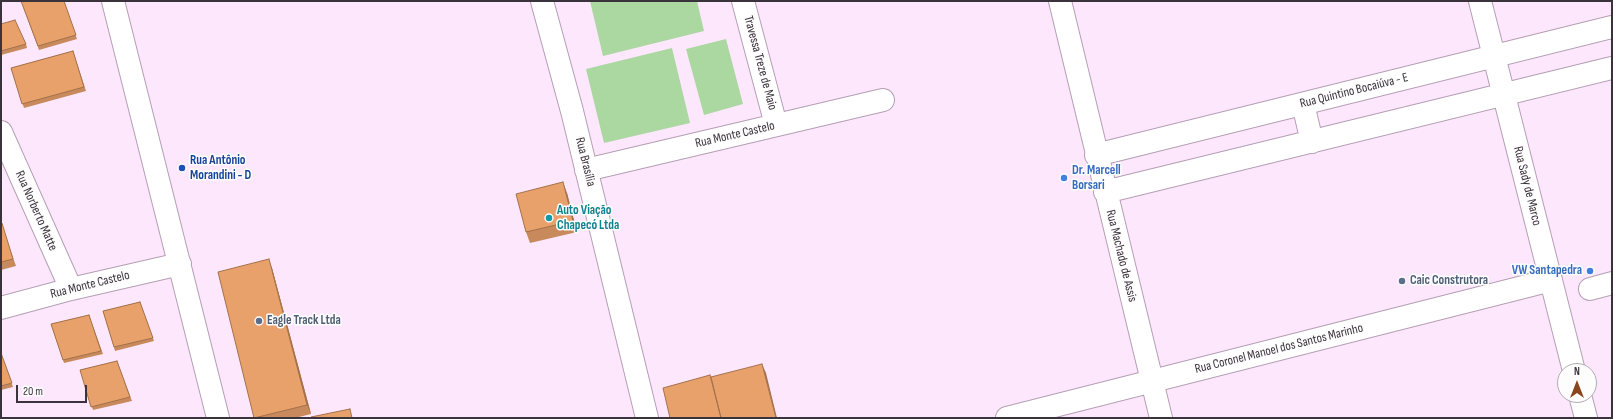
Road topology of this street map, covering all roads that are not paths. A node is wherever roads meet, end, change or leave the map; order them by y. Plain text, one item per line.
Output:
1 (113, 1) edge
2 (542, 1) edge
3 (743, 1) edge
4 (1060, 1) edge
5 (1480, 1) edge
6 (1612, 28) edge
7 (1494, 57) junction
8 (1612, 68) edge
9 (1504, 95) junction
10 (883, 100) dead end
11 (1303, 104) junction
12 (776, 125) junction
13 (1, 132) edge
14 (1312, 142) junction
15 (1096, 155) junction
16 (586, 170) junction
17 (1105, 192) junction
18 (180, 264) junction
19 (1551, 280) junction
20 (1612, 283) edge
21 (71, 289) junction
22 (1590, 289) dead end
23 (1, 308) edge
24 (1572, 363) edge
25 (1151, 381) junction
26 (1582, 403) edge
27 (218, 418) edge
28 (647, 418) edge
29 (1007, 418) edge
30 (1161, 418) edge
31 (1586, 418) edge

1 - 18 street
2 - 16 street, Rua Brasília
3 - 12 street, Travessa Treze de Maio
4 - 15 street, Rua Machado de Assis
5 - 7 street, Rua Sady de Marco
6 - 7 street, Rua Quintino Bocaiúva - E
7 - 9 street, Rua Sady de Marco
7 - 11 street, Rua Quintino Bocaiúva - E
8 - 9 street
9 - 14 street
9 - 19 street, Rua Sady de Marco
10 - 12 street, Rua Monte Castelo
11 - 14 street
11 - 15 street, Rua Quintino Bocaiúva - E
12 - 16 street, Rua Monte Castelo
13 - 21 street, Rua Norberto Matte
14 - 17 street
15 - 17 street, Rua Machado de Assis
16 - 28 street, Rua Brasília
17 - 25 street, Rua Machado de Assis
18 - 21 street, Rua Monte Castelo
18 - 27 street
19 - 24 street, Rua Sady de Marco
19 - 25 street, Rua Coronel Manoel dos Santos Marinho
20 - 22 street
21 - 23 street, Rua Monte Castelo
25 - 29 street, Rua Coronel Manoel dos Santos Marinho
25 - 30 street, Rua Machado de Assis
26 - 31 street

